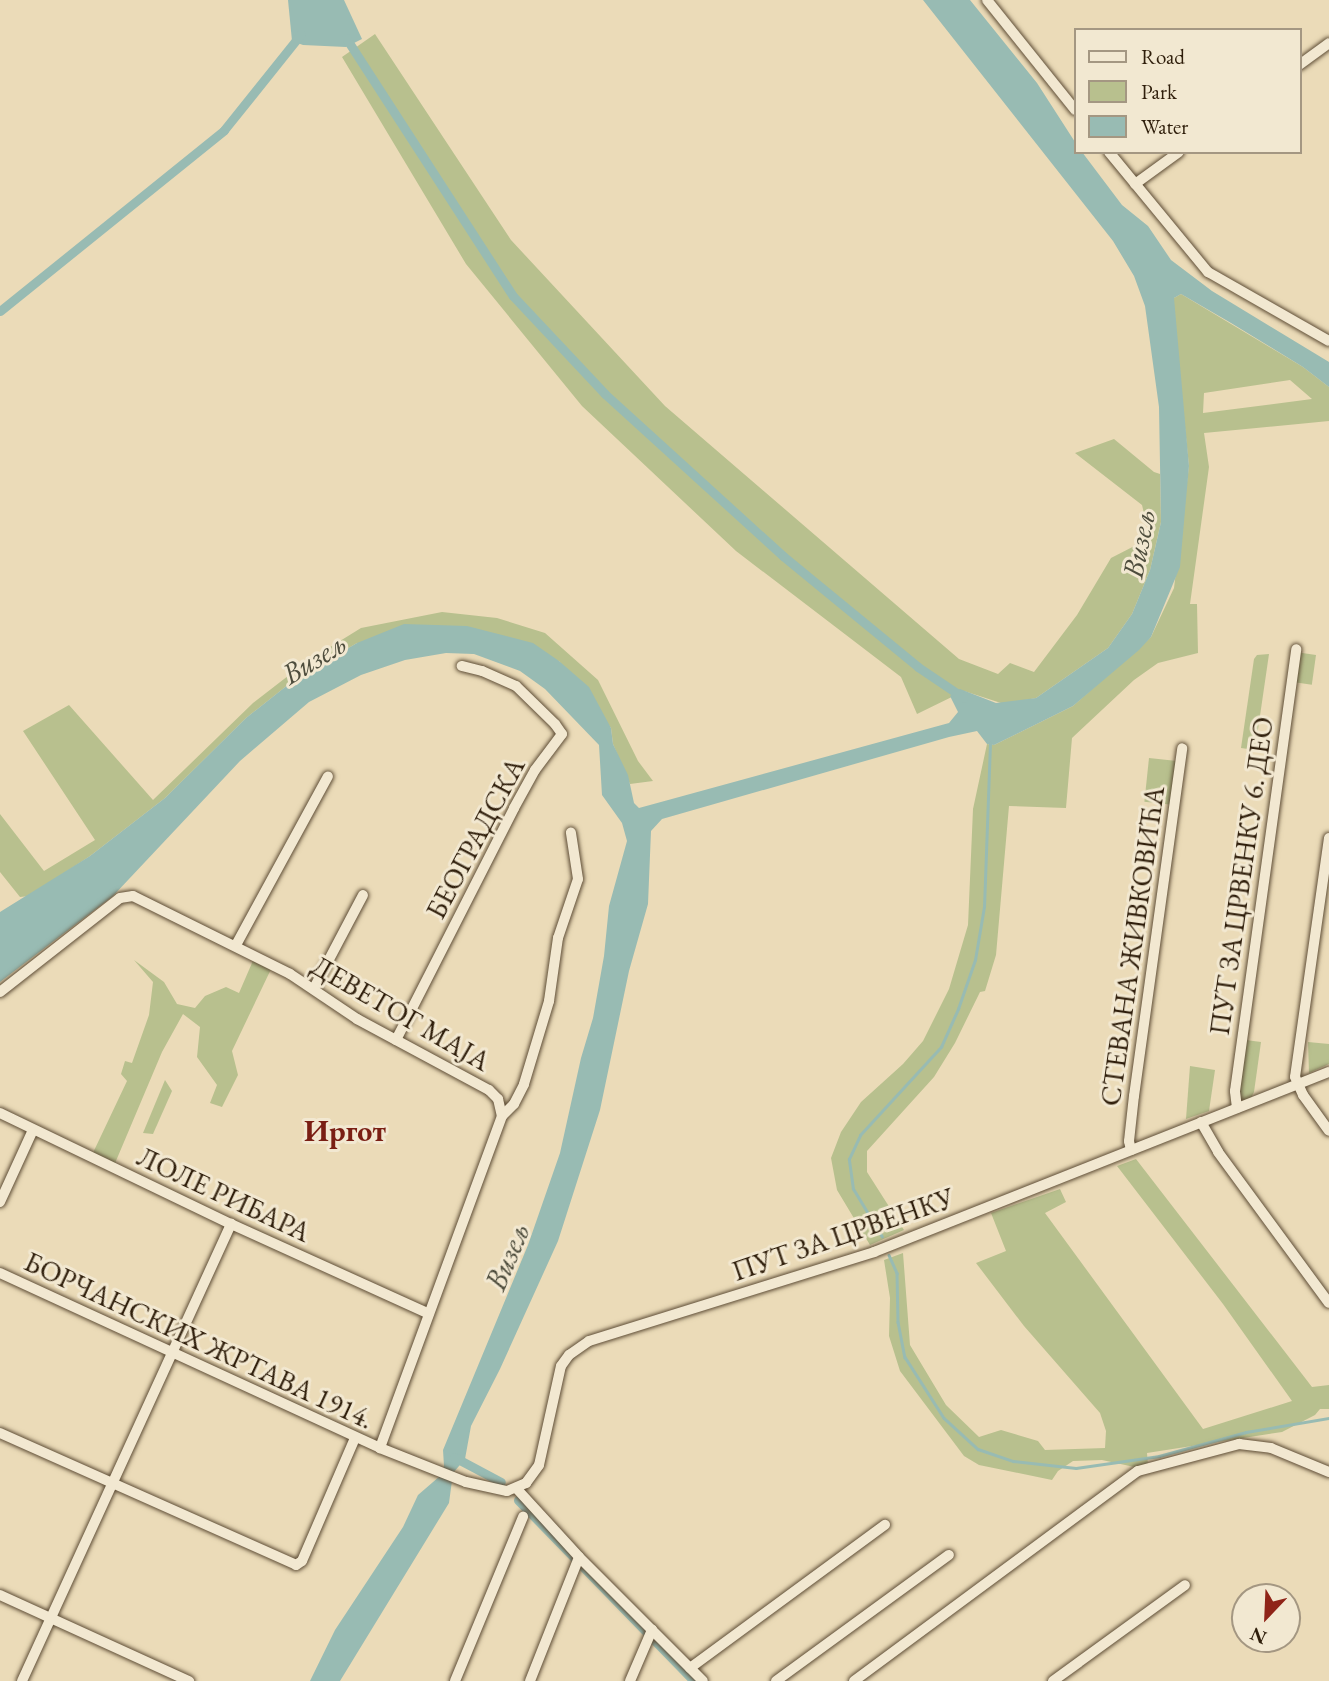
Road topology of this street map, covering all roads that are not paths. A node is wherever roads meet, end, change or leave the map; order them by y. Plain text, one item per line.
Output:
1 (987, 0) edge
2 (1329, 43) edge
3 (1301, 64) edge
4 (1074, 109) edge
5 (1111, 154) edge
6 (1176, 154) edge
7 (1135, 184) junction
8 (1329, 341) edge
9 (1296, 649) dead end
10 (462, 666) dead end
11 (1182, 748) dead end
12 (328, 776) dead end
13 (571, 833) dead end
14 (1329, 838) edge
15 (363, 895) dead end
16 (236, 945) junction
17 (314, 988) junction
18 (0, 992) edge
19 (396, 1040) junction
20 (1329, 1072) edge
21 (1298, 1085) junction
22 (1237, 1108) junction
23 (0, 1113) edge
24 (502, 1116) junction
25 (1201, 1122) junction
26 (33, 1130) junction
27 (1329, 1131) edge
28 (1131, 1150) junction
29 (0, 1202) edge
30 (231, 1224) junction
31 (0, 1273) edge
32 (1329, 1303) edge
33 (429, 1314) junction
34 (173, 1353) junction
35 (0, 1433) edge
36 (355, 1438) junction
37 (380, 1448) junction
38 (1329, 1472) edge
39 (111, 1484) junction
40 (517, 1489) junction
41 (523, 1517) dead end
42 (885, 1525) dead end
43 (949, 1555) dead end
44 (577, 1561) junction
45 (1185, 1585) dead end
46 (0, 1595) edge
47 (50, 1618) junction
48 (649, 1634) junction
49 (690, 1668) junction
50 (22, 1681) edge
51 (189, 1681) edge
52 (455, 1681) edge
53 (530, 1681) edge
54 (630, 1681) edge
55 (703, 1681) edge
56 (776, 1681) edge
57 (854, 1681) edge
58 (1053, 1681) edge

1 - 4 street
2 - 3 street
5 - 7 street
6 - 7 street
7 - 8 street
9 - 22 street, ПУТ ЗА ЦРВЕНКУ 6. ДЕО
10 - 19 street, БЕОГРАДСКА
11 - 28 street, СТЕВАНА ЖИВКОВИЋА
12 - 16 street
13 - 24 street
14 - 21 street
15 - 17 street
16 - 17 street, ДЕВЕТОГ МАЈА
16 - 18 street, ДЕВЕТОГ МАЈА
17 - 19 street, ДЕВЕТОГ МАЈА
19 - 24 street, ДЕВЕТОГ МАЈА
20 - 21 street, ПУТ ЗА ЦРВЕНКУ
21 - 22 street, ПУТ ЗА ЦРВЕНКУ
21 - 27 street
22 - 25 street, ПУТ ЗА ЦРВЕНКУ
23 - 26 street, ЛОЛЕ РИБАРА
24 - 33 street
25 - 28 street, ПУТ ЗА ЦРВЕНКУ
25 - 32 street
26 - 29 street
26 - 30 street, ЛОЛЕ РИБАРА
28 - 40 street, ПУТ ЗА ЦРВЕНКУ
30 - 33 street, ЛОЛЕ РИБАРА
30 - 34 street
31 - 34 street, БОРЧАНСКИХ ЖРТАВА 1914.
33 - 37 street
34 - 36 street, БОРЧАНСКИХ ЖРТАВА 1914.
34 - 39 street
35 - 39 street
36 - 37 street, БОРЧАНСКИХ ЖРТАВА 1914.
36 - 39 street
37 - 40 street, БОРЧАНСКИХ ЖРТАВА 1914.
38 - 57 street
39 - 47 street
40 - 44 street
41 - 52 street
42 - 49 street
43 - 56 street
44 - 48 street
44 - 53 street
45 - 58 street
46 - 47 street
47 - 50 street
47 - 51 street
48 - 49 street
48 - 54 street
49 - 55 street

